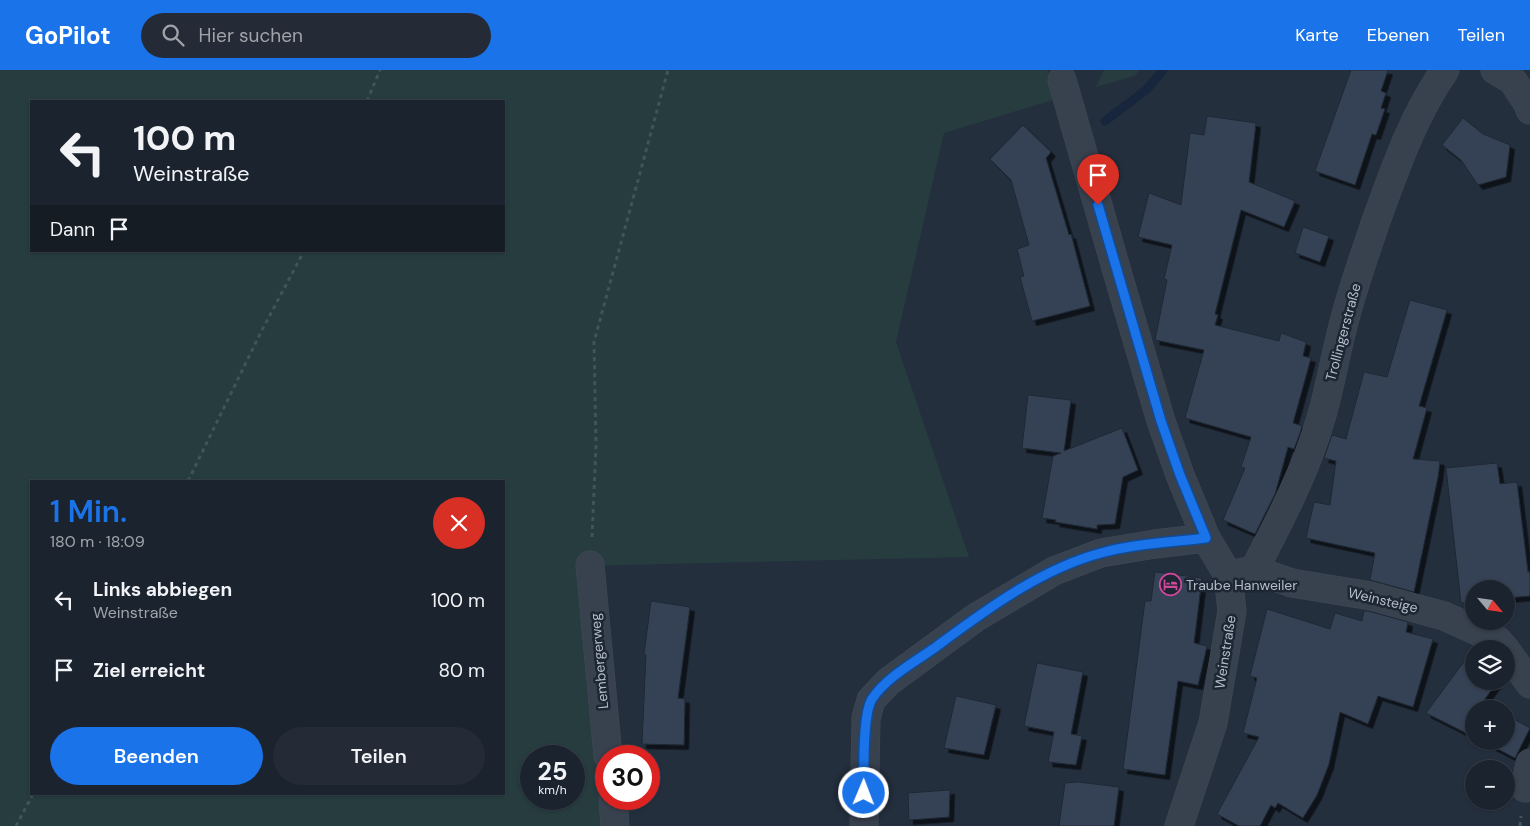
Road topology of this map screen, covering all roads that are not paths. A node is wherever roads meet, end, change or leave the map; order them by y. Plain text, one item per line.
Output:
1 (1445, 70) edge
2 (1495, 70) edge
3 (1064, 73) edge
4 (1530, 110) edge
5 (1206, 538) junction
6 (590, 565) road end
7 (1254, 570) junction
8 (1228, 575) junction
9 (1496, 640) edge
10 (1515, 662) edge
11 (1530, 684) edge
12 (607, 745) edge
13 (614, 810) edge
14 (616, 826) edge
15 (864, 826) edge
16 (1179, 826) edge

1 - 7 street, Trollingerstraße
2 - 4 street
3 - 5 street, Weinstraße
5 - 8 street, Weinstraße
5 - 15 street
6 - 12 street, Lembergerweg
7 - 8 street
7 - 9 street, Weinsteige
8 - 16 street, Weinstraße
10 - 11 street, Weinsteige
13 - 14 street

